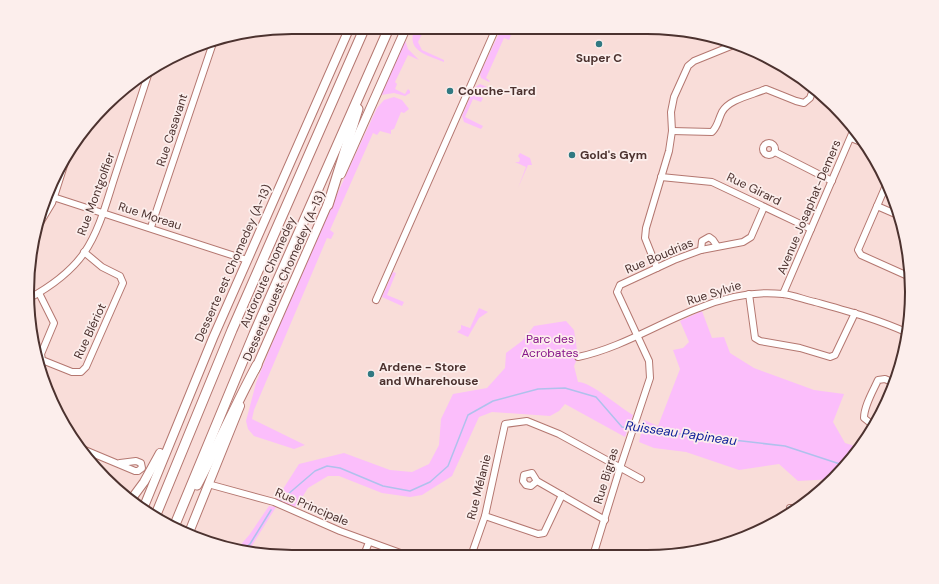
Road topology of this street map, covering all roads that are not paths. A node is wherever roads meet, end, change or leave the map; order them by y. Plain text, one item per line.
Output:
1 (344, 34) edge
2 (362, 34) edge
3 (386, 34) edge
4 (403, 34) edge
5 (493, 34) edge
6 (212, 47) edge
7 (726, 47) edge
8 (147, 79) edge
9 (365, 82) junction
10 (812, 94) edge
11 (672, 132) junction
12 (852, 135) edge
13 (851, 138) junction
14 (855, 140) edge
15 (775, 152) dead end
16 (661, 177) junction
17 (832, 181) junction
18 (884, 191) edge
19 (53, 197) edge
20 (328, 205) junction
21 (878, 206) junction
22 (764, 207) junction
23 (103, 212) junction
24 (892, 212) edge
25 (151, 227) junction
26 (811, 229) junction
27 (717, 246) junction
28 (701, 250) junction
29 (84, 252) junction
30 (247, 260) junction
31 (657, 268) junction
32 (904, 274) edge
33 (39, 293) junction
34 (749, 294) junction
35 (783, 294) junction
36 (34, 296) edge
37 (376, 300) dead end
38 (855, 313) junction
39 (902, 330) edge
40 (636, 335) junction
41 (42, 353) edge
42 (578, 357) dead end
43 (44, 361) edge
44 (258, 365) junction
45 (889, 381) edge
46 (869, 422) edge
47 (176, 425) junction
48 (89, 451) edge
49 (120, 463) dead end
50 (620, 468) junction
51 (641, 479) dead end
52 (537, 481) dead end
53 (208, 484) junction
54 (562, 495) junction
55 (134, 496) edge
56 (145, 504) edge
57 (158, 512) edge
58 (485, 516) junction
59 (605, 520) junction
60 (176, 522) edge
61 (177, 522) edge
62 (191, 529) edge
63 (369, 542) junction
64 (366, 550) edge
65 (392, 550) edge
66 (473, 550) edge
67 (595, 550) edge

1 - 30 main road, Desserte est Chomedey (A-13)
2 - 57 highway, Autoroute Chomedey
3 - 9 highway, Autoroute Chomedey
4 - 20 main road, Desserte ouest Chomedey (A-13)
5 - 37 street
6 - 25 street, Rue Casavant
7 - 11 street
8 - 23 street, Rue Montgolfier
9 - 20 highway
9 - 60 highway, Autoroute Chomedey
10 - 11 street
11 - 16 street
12 - 13 street, Avenue Josaphat-Demers
13 - 14 street
13 - 17 street, Avenue Josaphat-Demers
15 - 17 street
16 - 22 street, Rue Girard
16 - 31 street
17 - 26 street, Avenue Josaphat-Demers
18 - 21 street
19 - 23 street, Rue Moreau
20 - 44 main road, Desserte ouest Chomedey (A-13)
21 - 24 street
21 - 32 street
22 - 26 street, Rue Girard
22 - 27 street, Rue Boudrias
23 - 25 street, Rue Moreau
23 - 29 street, Rue Montgolfier
25 - 30 street, Rue Moreau
26 - 35 street, Avenue Josaphat-Demers
27 - 28 street, Rue Boudrias
27 - 28 street
28 - 31 street, Rue Boudrias
29 - 33 street, Rue Montgolfier
29 - 43 street, Rue Blériot
30 - 47 main road, Desserte est Chomedey (A-13)
31 - 40 street, Rue Boudrias
33 - 36 street, Rue Montgolfier
33 - 41 street, Rue Blériot
34 - 35 street, Rue Sylvie
34 - 38 street
34 - 40 street, Rue Sylvie
35 - 38 street, Rue Sylvie
38 - 39 street, Rue Sylvie
40 - 42 street, Rue Sylvie
40 - 50 street, Rue Bigras
44 - 53 main road, Desserte ouest Chomedey (A-13)
44 - 61 highway
45 - 46 street
47 - 55 main road
47 - 56 main road, Desserte est Chomedey (A-13)
48 - 49 street
50 - 51 street
50 - 58 street, Rue Mélanie
50 - 59 street, Rue Bigras
52 - 54 street
53 - 62 main road, Desserte ouest Chomedey (A-13)
53 - 63 street, Rue Principale
54 - 58 street
54 - 59 street
58 - 66 street, Rue Mélanie
59 - 67 street, Rue Bigras
63 - 64 street
63 - 65 street, Rue Principale

